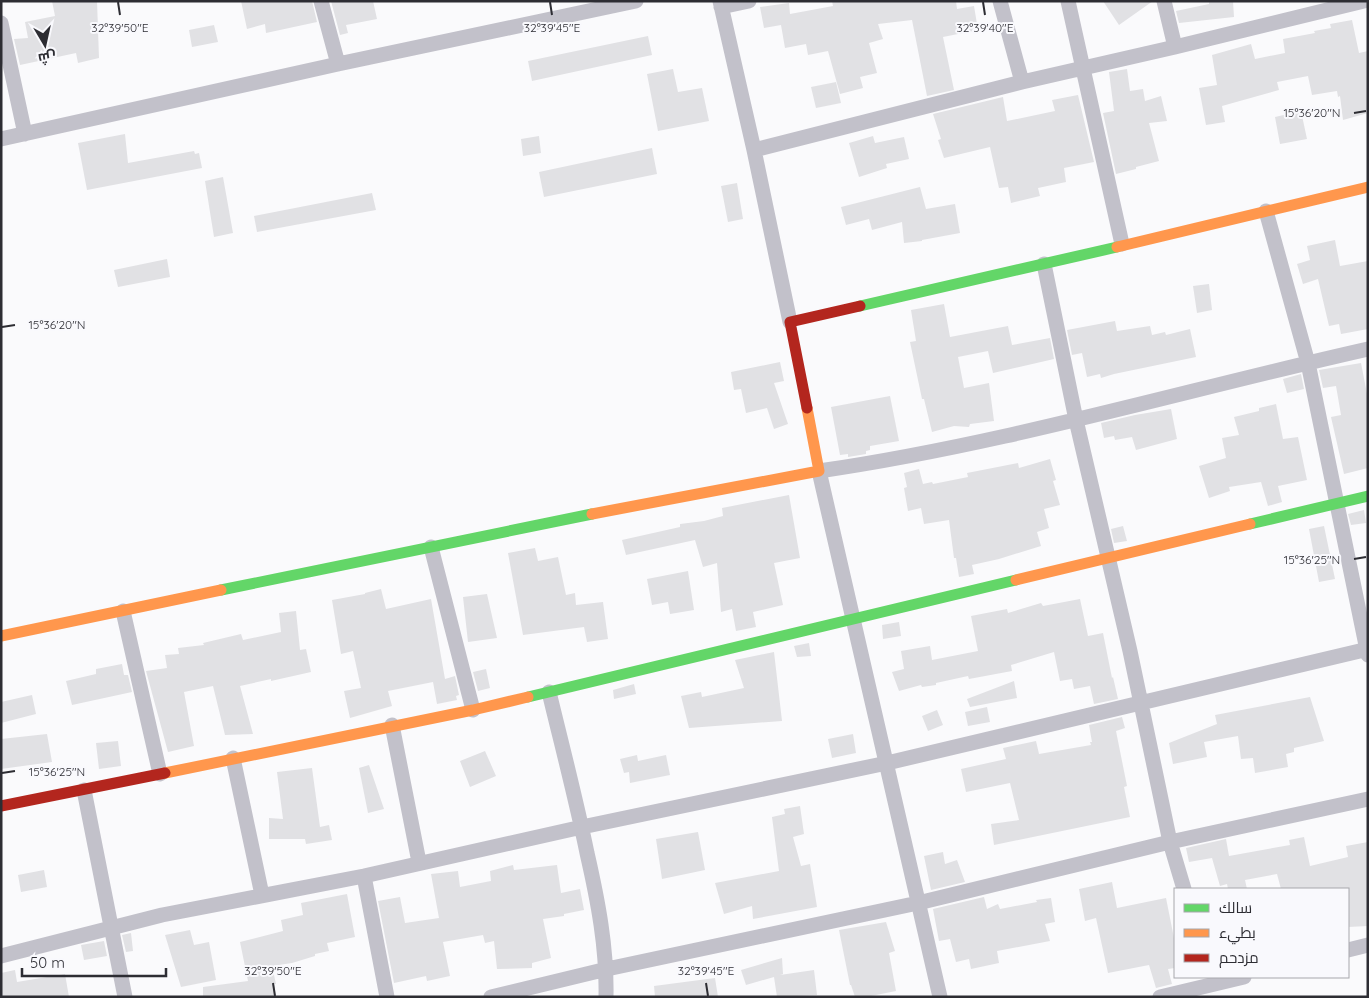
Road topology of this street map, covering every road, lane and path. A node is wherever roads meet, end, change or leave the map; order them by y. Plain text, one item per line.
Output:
1 (321, 1) edge
2 (636, 1) edge
3 (749, 1) edge
4 (1000, 1) edge
5 (1068, 1) edge
6 (1164, 1) edge
7 (1364, 1) edge
8 (720, 4) edge
9 (1, 23) edge
10 (1175, 47) junction
11 (338, 64) junction
12 (1083, 68) junction
13 (1022, 82) junction
14 (25, 134) junction
15 (1, 139) edge
16 (754, 150) junction
17 (1368, 187) edge
18 (1266, 211) junction
19 (1122, 244) junction
20 (1044, 264) junction
21 (790, 322) junction
22 (1368, 349) edge
23 (1308, 363) junction
24 (1076, 420) junction
25 (820, 471) junction
26 (1368, 496) edge
27 (1336, 502) junction
28 (431, 546) junction
29 (1108, 558) junction
30 (123, 611) junction
31 (853, 618) junction
32 (1, 636) edge
33 (1367, 651) edge
34 (549, 692) junction
35 (1140, 702) junction
36 (473, 710) junction
37 (392, 725) junction
38 (233, 758) junction
39 (887, 763) junction
40 (160, 774) junction
41 (84, 790) junction
42 (1368, 799) edge
43 (1, 806) edge
44 (582, 827) junction
45 (1170, 842) junction
46 (419, 862) junction
47 (364, 876) junction
48 (1184, 888) edge
49 (262, 895) junction
50 (918, 903) junction
51 (110, 929) junction
52 (1368, 945) edge
53 (1349, 950) edge
54 (1, 956) edge
55 (607, 969) junction
56 (1240, 978) edge
57 (1212, 986) edge
58 (125, 997) edge
59 (387, 997) edge
60 (491, 997) edge
61 (606, 997) edge
62 (940, 997) edge
63 (1160, 997) edge

1 - 11 street
2 - 11 street
3 - 8 street
4 - 13 street
5 - 12 street
6 - 10 street
7 - 10 street
8 - 16 street
9 - 14 street
10 - 12 street
11 - 14 street
12 - 13 street
12 - 19 street
13 - 16 street
14 - 15 street
16 - 21 street
17 - 18 main road
18 - 19 main road
18 - 23 street
19 - 20 main road
20 - 21 main road
20 - 24 street
21 - 25 main road
22 - 23 street
23 - 24 street
23 - 27 street
24 - 25 street
24 - 29 street
25 - 28 main road
25 - 31 street
26 - 27 main road
27 - 29 main road
27 - 33 street
28 - 30 main road
28 - 36 street
29 - 31 main road
29 - 35 street
30 - 32 main road
30 - 40 street
31 - 34 main road
31 - 39 street
33 - 35 street
34 - 36 main road
34 - 44 street
35 - 39 street
35 - 45 street
36 - 37 main road
37 - 38 main road
37 - 46 street
38 - 40 main road
38 - 49 street
39 - 44 street
39 - 50 street
40 - 41 main road
41 - 43 main road
41 - 51 street
42 - 45 street
44 - 46 street
44 - 55 street
45 - 48 street
45 - 50 street
46 - 47 street
47 - 49 street
47 - 59 street
49 - 51 street
50 - 55 street
50 - 62 street
51 - 54 street
51 - 58 street
52 - 53 street
55 - 60 street
55 - 61 street
56 - 57 street
57 - 63 street

